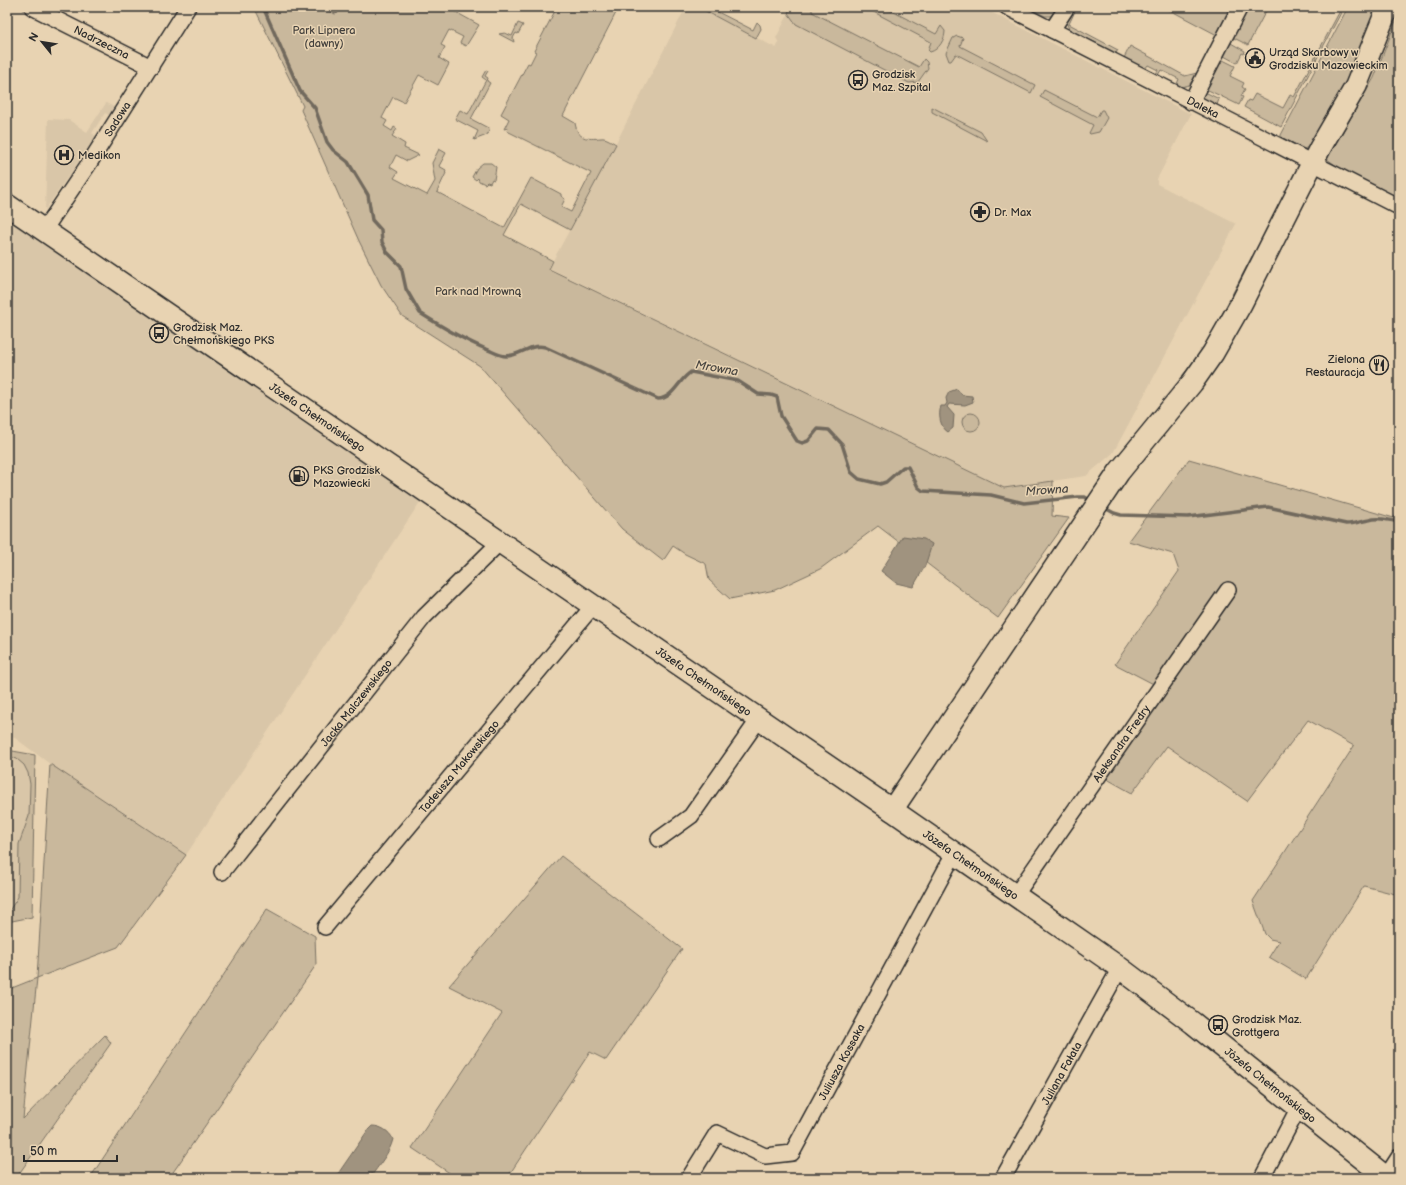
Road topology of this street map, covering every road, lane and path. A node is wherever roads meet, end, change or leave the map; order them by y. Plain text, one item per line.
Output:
1 (32, 7) edge
2 (188, 7) edge
3 (1007, 7) edge
4 (1067, 7) edge
5 (1240, 7) edge
6 (1388, 7) edge
7 (1052, 30) junction
8 (150, 67) junction
9 (1191, 102) junction
10 (1312, 164) junction
11 (7, 205) edge
12 (1399, 207) edge
13 (44, 230) junction
14 (500, 542) junction
15 (1228, 590) dead end
16 (593, 606) junction
17 (759, 719) junction
18 (892, 810) junction
19 (659, 839) dead end
20 (954, 854) junction
21 (222, 872) dead end
22 (1015, 896) junction
23 (324, 928) dead end
24 (1120, 968) junction
25 (1299, 1107) junction
26 (1399, 1157) edge
27 (689, 1178) edge
28 (1003, 1178) edge
29 (1262, 1178) edge
30 (1386, 1178) edge

1 - 8 street, Nadrzeczna
2 - 8 street, Sadowa
3 - 7 street, Daleka
4 - 7 street
5 - 9 street
6 - 10 street
7 - 9 street, Daleka
8 - 13 street, Sadowa
9 - 10 street, Daleka
10 - 12 street, Daleka
10 - 18 street
11 - 13 street, Józefa Chełmońskiego
13 - 14 street, Józefa Chełmońskiego
14 - 16 street, Józefa Chełmońskiego
14 - 21 street, Jacka Malczewskiego
15 - 22 street, Aleksandra Fredry
16 - 17 street, Józefa Chełmońskiego
16 - 23 street, Tadeusza Makowskiego
17 - 18 street, Józefa Chełmońskiego
17 - 19 street
18 - 20 street, Józefa Chełmońskiego
20 - 22 street, Józefa Chełmońskiego
20 - 27 street, Juliusza Kossaka
22 - 24 street, Józefa Chełmońskiego
24 - 25 street, Józefa Chełmońskiego
24 - 28 street, Juliana Fałata
25 - 29 street
25 - 30 street, Józefa Chełmońskiego
26 - 30 street

